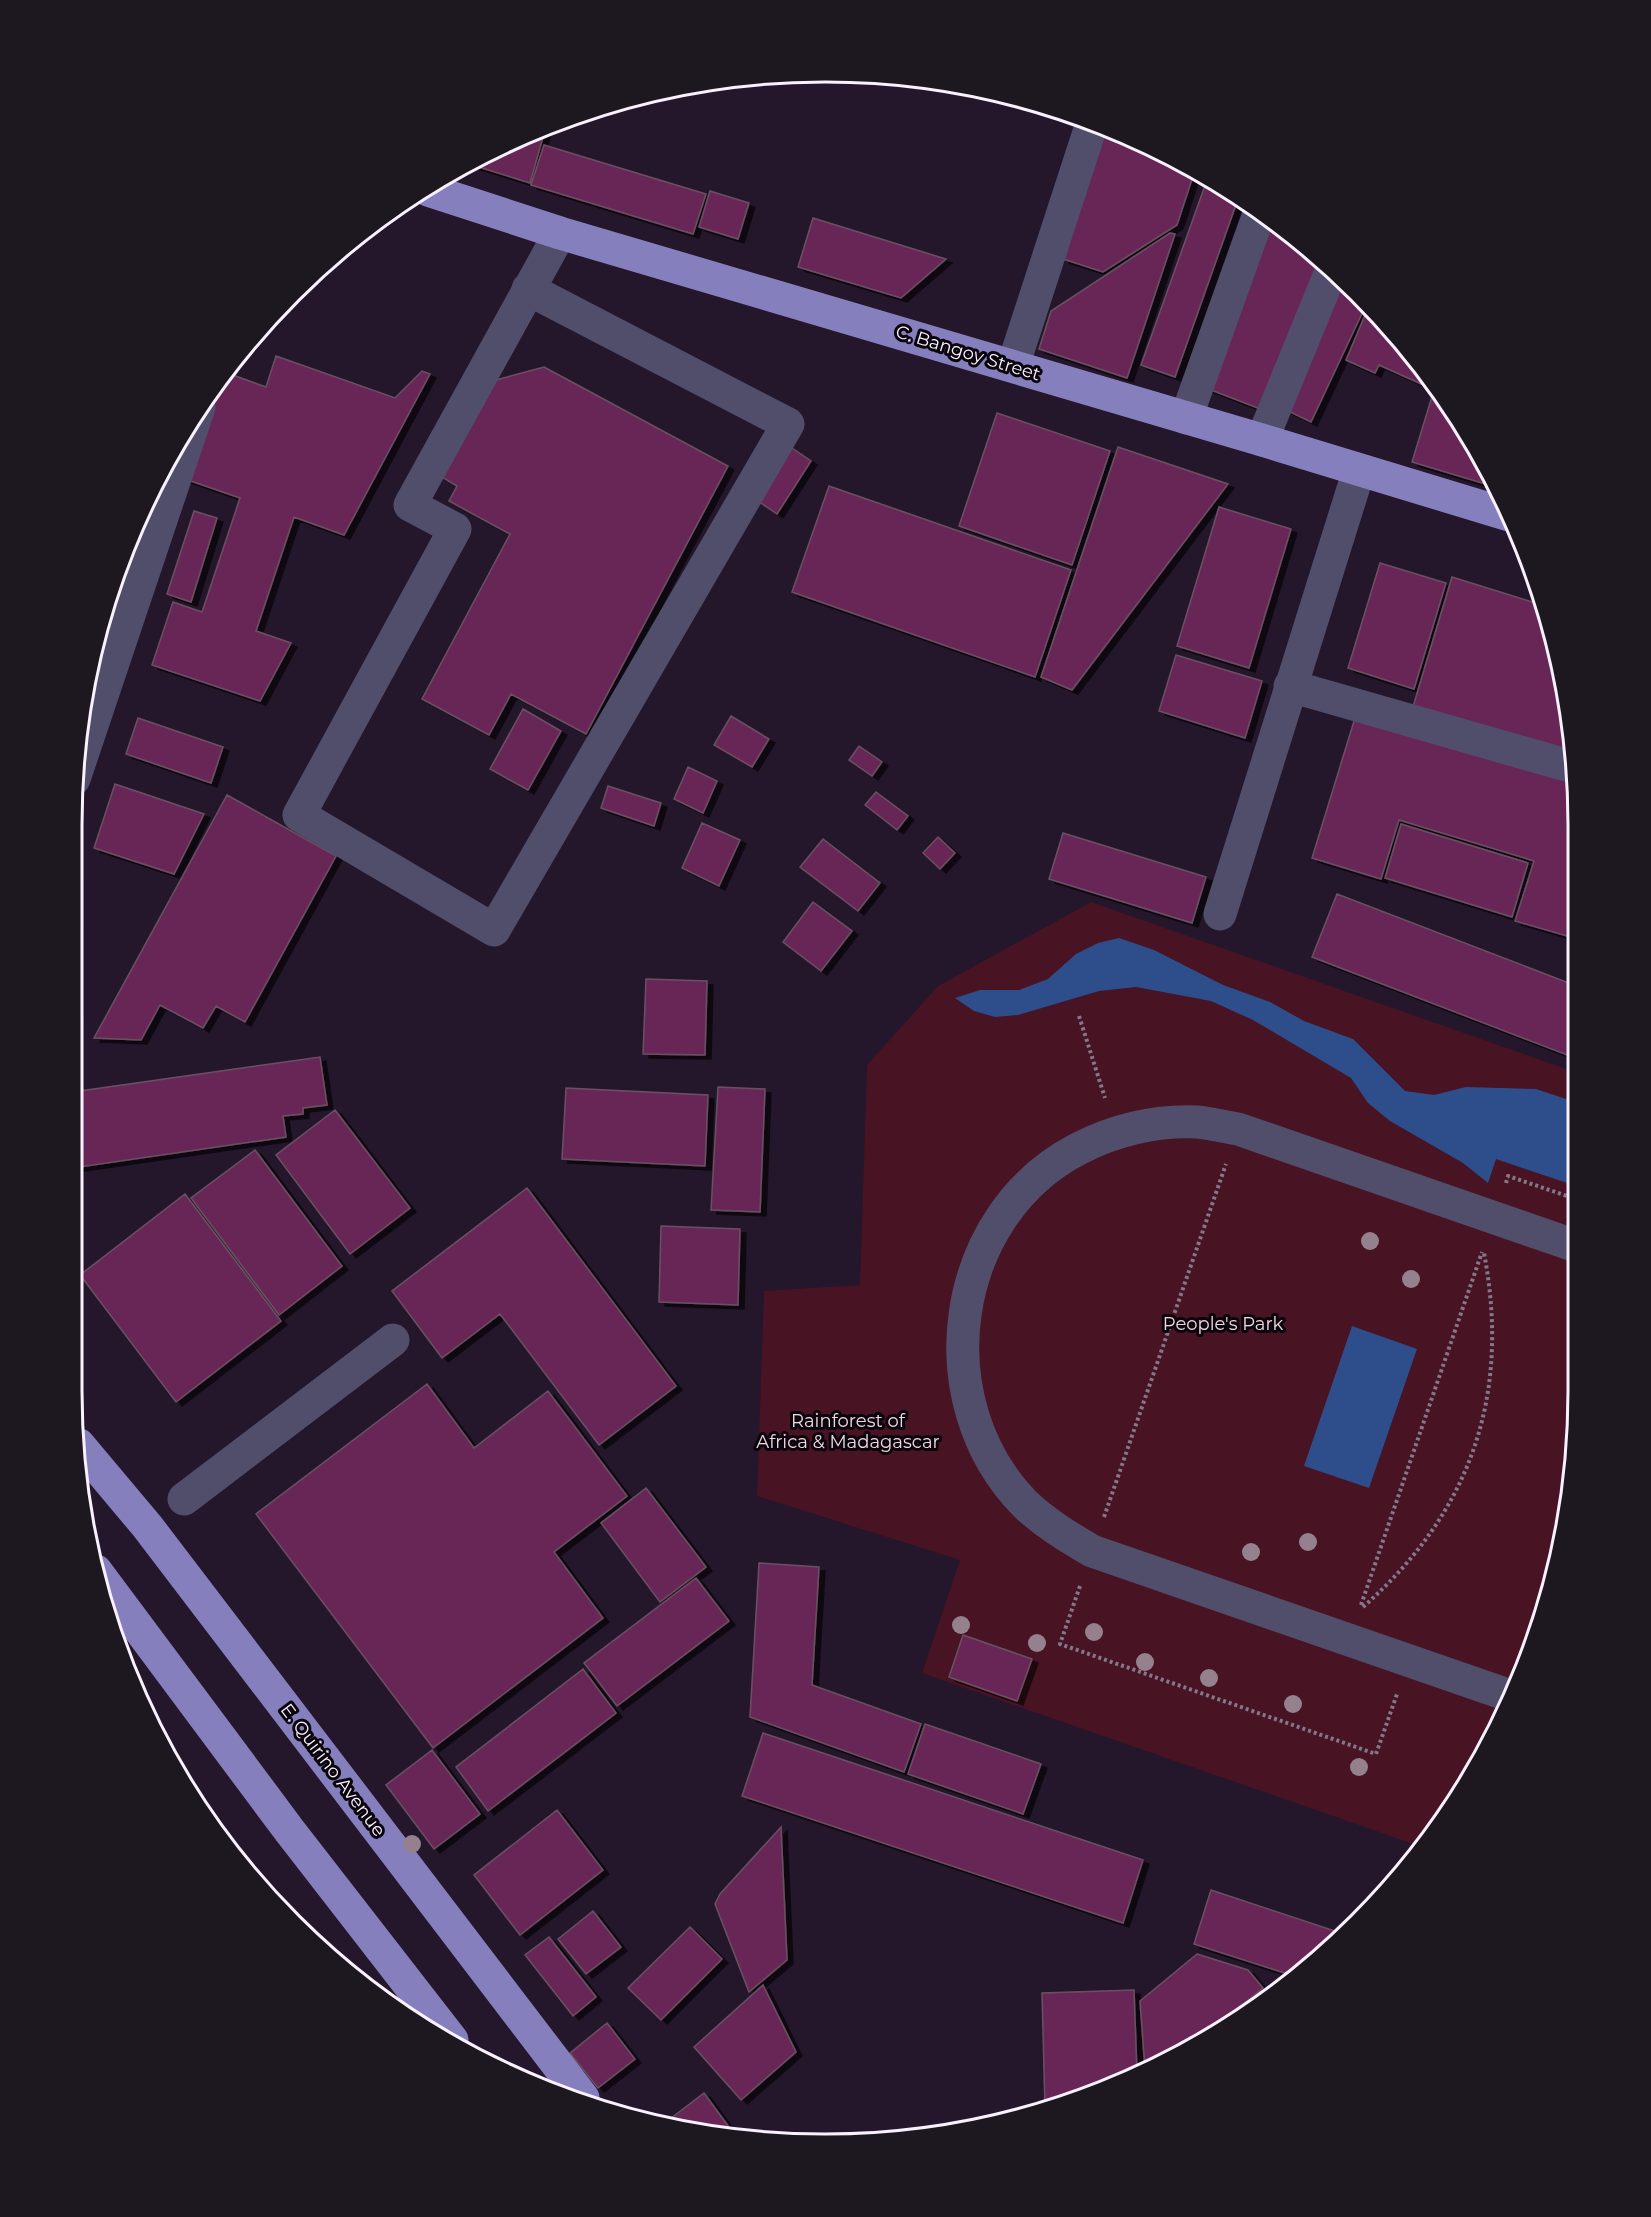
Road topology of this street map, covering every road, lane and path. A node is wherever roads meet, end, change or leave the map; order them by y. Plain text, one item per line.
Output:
1 (1089, 131) edge
2 (437, 193) edge
3 (1257, 221) edge
4 (560, 233) junction
5 (1328, 279) edge
6 (528, 289) junction
7 (1013, 366) junction
8 (1186, 417) junction
9 (1262, 440) junction
10 (185, 450) edge
11 (1359, 470) junction
12 (1499, 512) edge
13 (1290, 686) junction
14 (88, 737) edge
15 (1566, 765) edge
16 (1220, 914) dead end
17 (1078, 1016) dead end
18 (1099, 1080) dead end
19 (1238, 1129) junction
20 (1568, 1243) edge
21 (393, 1340) dead end
22 (85, 1453) edge
23 (184, 1499) dead end
24 (1092, 1551) junction
25 (1390, 1583) joint
26 (110, 1591) edge
27 (1409, 1661) junction
28 (1504, 1694) edge
29 (442, 2028) edge
30 (578, 2092) edge

1 - 7 street
2 - 4 main road, C. Bangoy Street
3 - 8 street
4 - 6 street
4 - 7 main road, C. Bangoy Street
5 - 9 street
6 - 6 street
7 - 8 main road, C. Bangoy Street
8 - 9 main road, C. Bangoy Street
9 - 11 main road, C. Bangoy Street
10 - 14 street
11 - 12 main road, C. Bangoy Street
11 - 13 street
13 - 15 street
13 - 16 street
17 - 18 path
19 - 20 street
19 - 24 path
19 - 24 street
21 - 23 street
22 - 30 main road, E. Quirino Avenue
24 - 27 street
24 - 27 path
25 - 25 path
26 - 29 main road
27 - 28 street

